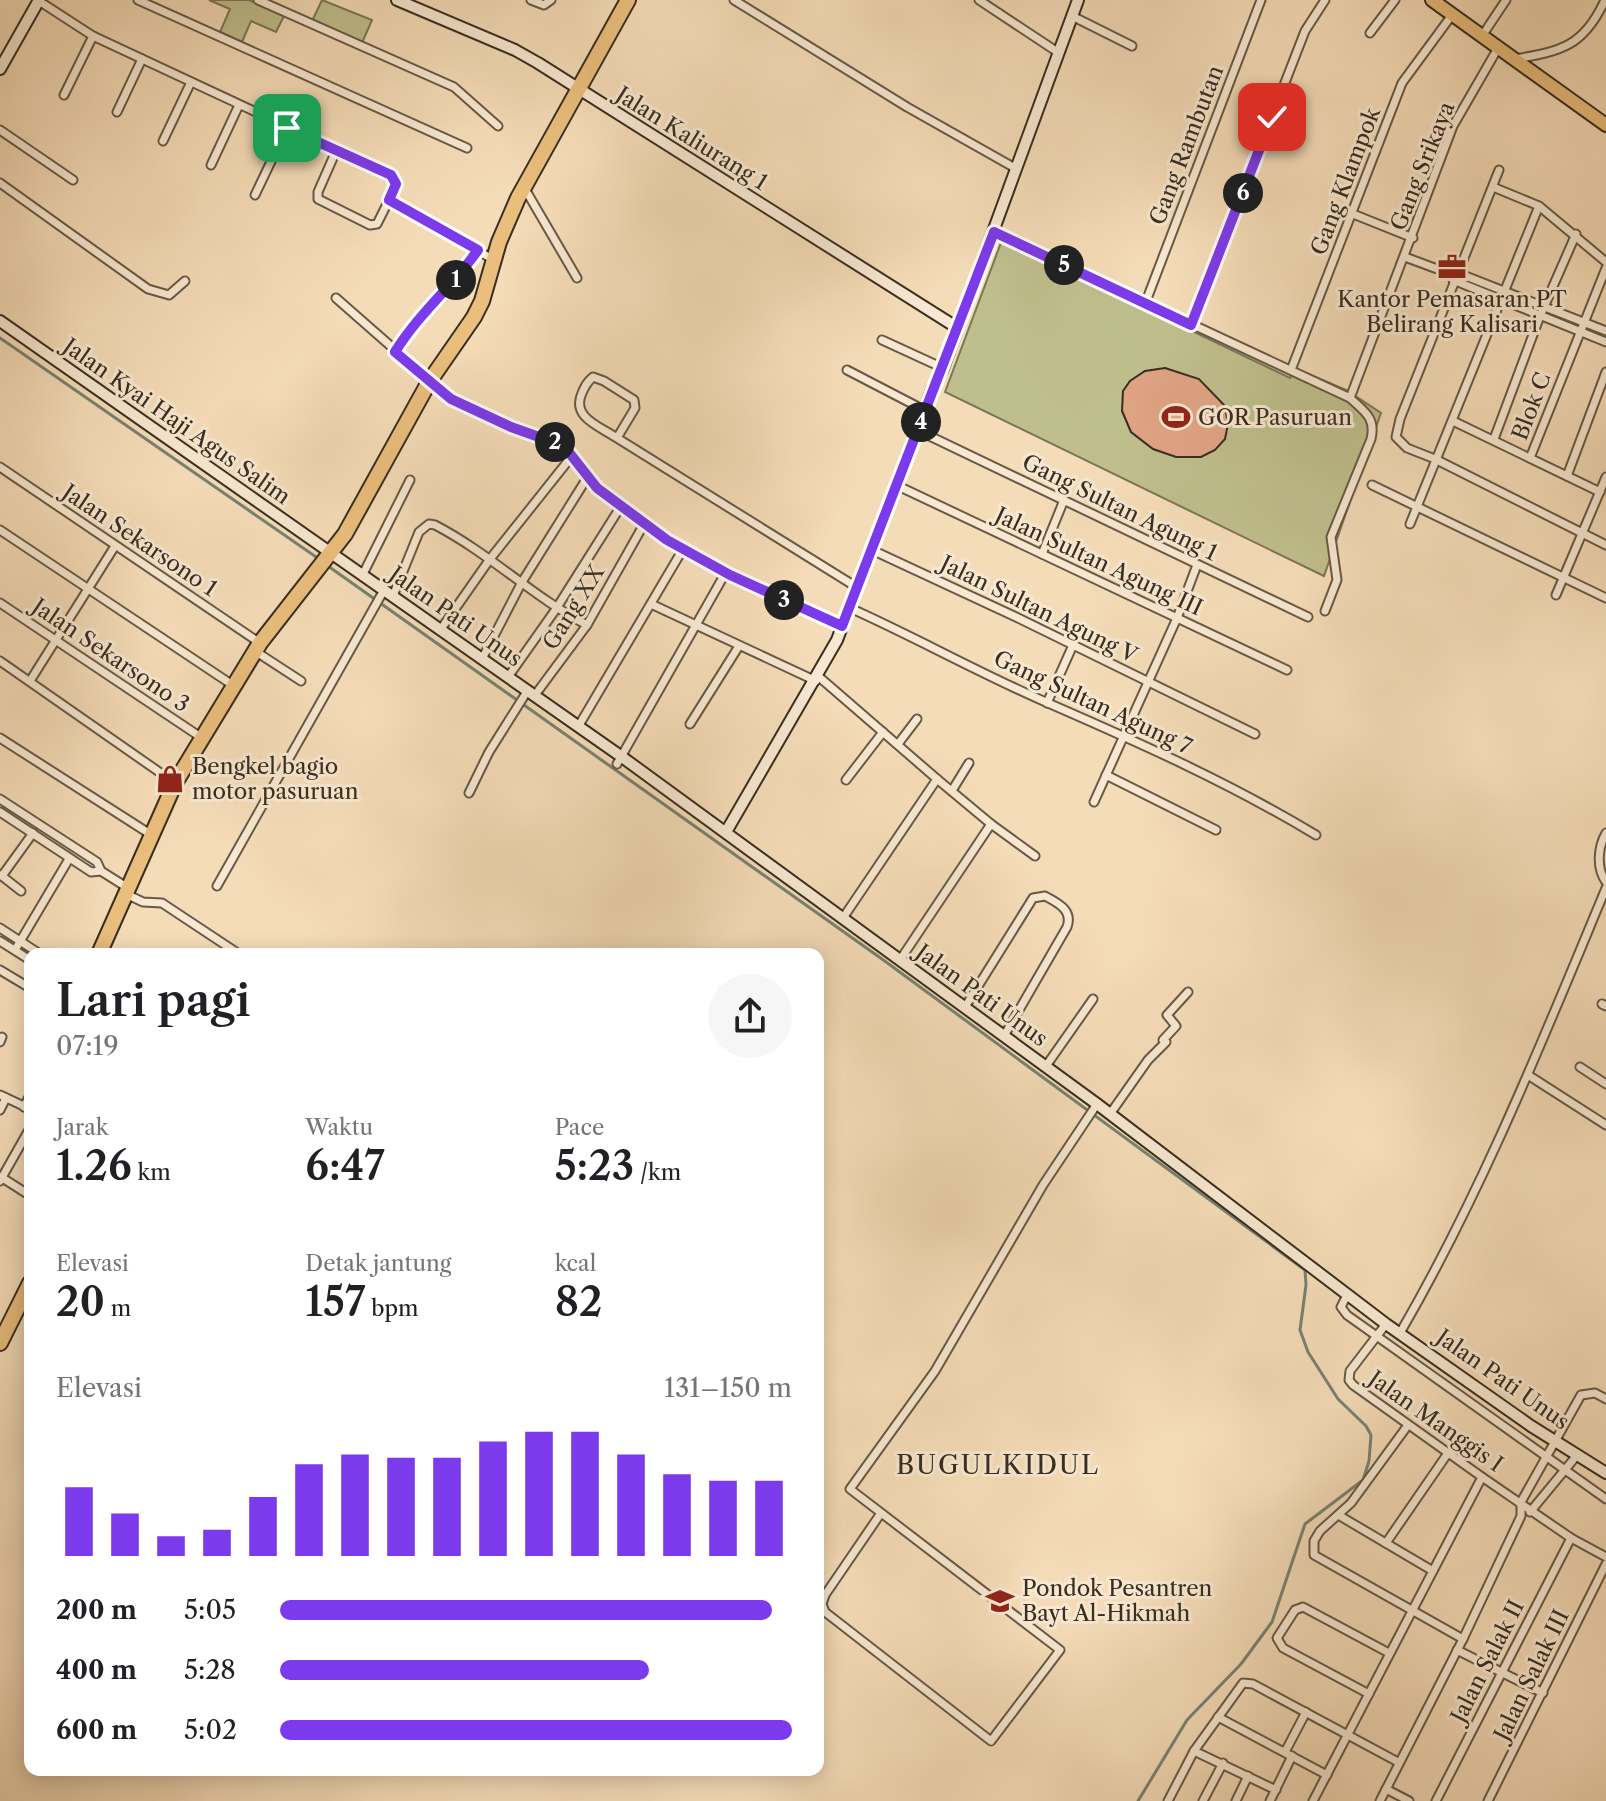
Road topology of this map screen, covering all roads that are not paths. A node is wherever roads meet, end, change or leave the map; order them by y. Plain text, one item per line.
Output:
1 (138, 0) edge
2 (165, 0) edge
3 (258, 0) edge
4 (397, 0) edge
5 (531, 0) edge
6 (628, 0) edge
7 (734, 0) edge
8 (979, 0) edge
9 (1078, 0) edge
10 (1261, 0) edge
11 (1325, 0) edge
12 (1395, 0) edge
13 (1432, 0) edge
14 (1506, 0) edge
15 (1605, 0) edge
16 (39, 1) edge
17 (548, 3) edge
18 (161, 10) junction
19 (1452, 15) junction
20 (1072, 16) junction
21 (1370, 33) dead end
22 (93, 36) junction
23 (1482, 36) junction
24 (1132, 46) dead end
25 (1498, 47) junction
26 (1059, 53) junction
27 (142, 59) junction
28 (1515, 59) junction
29 (0, 69) edge
30 (191, 82) junction
31 (578, 90) junction
32 (64, 95) dead end
33 (239, 105) junction
34 (117, 112) dead end
35 (1604, 120) edge
36 (498, 126) dead end
37 (287, 128) junction
38 (0, 130) edge
39 (163, 141) dead end
40 (467, 148) dead end
41 (336, 151) junction
42 (211, 165) dead end
43 (1015, 168) junction
44 (1499, 170) dead end
45 (73, 180) dead end
46 (0, 183) edge
47 (524, 187) junction
48 (1493, 187) junction
49 (255, 195) dead end
50 (389, 200) junction
51 (1539, 206) junction
52 (1353, 214) junction
53 (994, 232) junction
54 (1576, 234) junction
55 (1413, 238) junction
56 (478, 250) junction
57 (1405, 257) junction
58 (494, 260) junction
59 (1606, 265) edge
60 (1456, 277) junction
61 (577, 278) dead end
62 (185, 281) dead end
63 (1503, 290) junction
64 (336, 298) dead end
65 (1147, 299) junction
66 (1498, 299) junction
67 (1544, 307) junction
68 (1540, 316) junction
69 (1193, 320) junction
70 (0, 321) edge
71 (1583, 322) junction
72 (956, 327) junction
73 (1606, 331) edge
74 (1579, 332) junction
75 (882, 340) dead end
76 (1606, 342) edge
77 (395, 352) junction
78 (1292, 367) junction
79 (943, 368) junction
80 (847, 370) dead end
81 (1606, 372) edge
82 (429, 382) junction
83 (1352, 394) junction
84 (926, 411) junction
85 (1453, 421) junction
86 (917, 430) junction
87 (617, 438) junction
88 (1494, 439) junction
89 (572, 456) junction
90 (1530, 458) junction
91 (1435, 459) junction
92 (0, 467) edge
93 (1567, 476) junction
94 (1606, 477) edge
95 (587, 478) junction
96 (410, 480) dead end
97 (896, 485) junction
98 (1372, 485) dead end
99 (1600, 492) junction
100 (1064, 500) junction
101 (1417, 507) junction
102 (619, 509) junction
103 (1410, 524) dead end
104 (641, 529) junction
105 (0, 530) edge
106 (1581, 534) junction
107 (1606, 545) edge
108 (115, 546) junction
109 (872, 550) junction
110 (680, 554) junction
111 (1042, 554) junction
112 (490, 559) junction
113 (326, 560) junction
114 (1197, 565) junction
115 (362, 576) junction
116 (722, 578) junction
117 (1564, 578) junction
118 (522, 582) junction
119 (858, 588) junction
120 (88, 589) junction
121 (385, 595) junction
122 (1556, 595) dead end
123 (1606, 598) edge
124 (0, 603) edge
125 (651, 604) junction
126 (850, 608) junction
127 (556, 609) junction
128 (1325, 611) dead end
129 (1308, 617) dead end
130 (1177, 618) junction
131 (695, 624) junction
132 (587, 625) junction
133 (441, 629) junction
134 (840, 633) junction
135 (57, 641) junction
136 (1073, 645) junction
137 (739, 646) junction
138 (258, 647) junction
139 (482, 659) junction
140 (0, 661) edge
141 (1287, 670) dead end
142 (508, 677) junction
143 (817, 678) junction
144 (30, 681) junction
145 (301, 681) dead end
146 (1147, 681) junction
147 (234, 686) junction
148 (528, 695) junction
149 (1047, 703) junction
150 (917, 719) dead end
151 (690, 724) dead end
152 (578, 727) junction
153 (883, 732) junction
154 (1124, 734) junction
155 (1255, 734) dead end
156 (0, 738) edge
157 (202, 738) junction
158 (898, 744) junction
159 (619, 760) junction
160 (969, 763) dead end
161 (1106, 775) junction
162 (937, 779) junction
163 (846, 780) dead end
164 (175, 783) junction
165 (953, 789) junction
166 (469, 793) dead end
167 (0, 799) edge
168 (1094, 802) dead end
169 (0, 812) edge
170 (23, 814) junction
171 (17, 823) junction
172 (991, 824) junction
173 (1216, 830) dead end
174 (726, 832) junction
175 (33, 833) junction
176 (1606, 833) edge
177 (150, 834) junction
178 (1316, 835) dead end
179 (1035, 856) dead end
180 (69, 859) junction
181 (101, 871) junction
182 (1602, 875) edge
183 (1, 876) edge
184 (217, 886) dead end
185 (1606, 888) edge
186 (21, 891) dead end
187 (127, 891) junction
188 (843, 918) junction
189 (0, 928) edge
190 (0, 941) edge
191 (21, 942) junction
192 (30, 948) edge
193 (102, 948) edge
194 (230, 948) edge
195 (15, 950) junction
196 (24, 956) edge
197 (900, 960) junction
198 (0, 970) edge
199 (24, 984) edge
200 (1188, 992) dead end
201 (1093, 999) dead end
202 (965, 1007) junction
203 (1004, 1036) junction
204 (1046, 1066) junction
205 (1580, 1067) dead end
206 (1528, 1075) junction
207 (1606, 1084) edge
208 (3, 1097) edge
209 (24, 1107) edge
210 (1093, 1109) junction
211 (0, 1110) edge
212 (1110, 1114) junction
213 (1606, 1125) edge
214 (24, 1138) edge
215 (1, 1178) edge
216 (24, 1192) edge
217 (24, 1295) edge
218 (1344, 1300) junction
219 (1382, 1330) junction
220 (1400, 1333) junction
221 (0, 1343) edge
222 (1606, 1399) edge
223 (1408, 1425) junction
224 (1551, 1449) junction
225 (1448, 1453) junction
226 (1570, 1462) junction
227 (1606, 1473) edge
228 (1482, 1477) junction
229 (1606, 1499) edge
230 (1521, 1502) junction
231 (1533, 1511) junction
232 (881, 1513) junction
233 (1340, 1516) junction
234 (1521, 1516) junction
235 (1571, 1538) junction
236 (1386, 1543) junction
237 (1606, 1557) edge
238 (1606, 1564) edge
239 (1433, 1571) junction
240 (824, 1598) edge
241 (824, 1609) edge
242 (1410, 1610) junction
243 (1463, 1639) junction
244 (1457, 1650) junction
245 (1389, 1653) junction
246 (1501, 1673) junction
247 (1543, 1693) junction
248 (1369, 1694) junction
249 (1306, 1712) junction
250 (1218, 1717) junction
251 (1350, 1734) junction
252 (1194, 1751) junction
253 (1289, 1754) junction
254 (1398, 1762) junction
255 (1223, 1763) junction
256 (1327, 1775) junction
257 (1248, 1776) junction
258 (1386, 1789) junction
259 (1276, 1790) junction
260 (1168, 1801) edge
261 (1203, 1801) edge
262 (1236, 1801) edge
263 (1270, 1801) edge
264 (1313, 1801) edge
265 (1380, 1801) edge
266 (1409, 1801) edge
267 (1436, 1801) edge
268 (1488, 1801) edge

1 - 18 street
2 - 18 street
3 - 36 street
4 - 31 main road, Jalan Kaliurang 1
5 - 17 street
6 - 31 highway
7 - 43 street
8 - 26 street
9 - 20 main road
10 - 65 street, Gang Rambutan
11 - 69 street
12 - 21 street
13 - 19 main road
14 - 23 street
15 - 28 street
16 - 22 street
16 - 29 main road
18 - 40 street
19 - 23 main road
19 - 52 street, Gang Klampok
20 - 24 street
20 - 26 main road
22 - 27 street
22 - 32 street
23 - 25 main road
25 - 28 main road
25 - 55 street, Gang Srikaya
26 - 43 main road
27 - 30 street
27 - 34 street
28 - 35 main road
30 - 33 street
30 - 39 street
31 - 47 highway
31 - 72 main road, Jalan Kaliurang 1
33 - 37 street
33 - 42 street
37 - 41 street
37 - 49 street
38 - 45 street
41 - 50 street
41 - 50 street
43 - 53 main road
44 - 48 street
46 - 62 street
47 - 58 highway
47 - 61 street
48 - 51 street
48 - 60 street
50 - 56 street
51 - 54 street
51 - 63 street
52 - 55 street
52 - 78 street, Gang Klampok
53 - 65 street
53 - 72 main road
54 - 59 street
54 - 67 street
55 - 57 street, Gang Srikaya
56 - 58 street
56 - 77 street
57 - 60 street
57 - 83 street, Gang Srikaya
58 - 82 highway
59 - 71 street, Blok C
60 - 63 street
60 - 66 street
60 - 91 street
63 - 66 street
63 - 67 street
64 - 77 street
65 - 69 street
66 - 68 street
66 - 85 street
67 - 68 street
67 - 71 street
68 - 74 street
68 - 88 street
69 - 78 street
70 - 113 main road, Jalan Kyai Haji Agus Salim
71 - 73 street
71 - 74 street, Blok C
72 - 79 main road
74 - 76 street
74 - 90 street, Blok C
75 - 79 street
77 - 82 street
78 - 83 street
79 - 84 main road
80 - 84 street
81 - 93 street
82 - 89 street
82 - 113 highway
83 - 128 street
84 - 86 main road
85 - 88 street
85 - 91 street
86 - 97 main road
86 - 100 street, Gang Sultan Agung 1
87 - 87 street
87 - 119 street
88 - 90 street
89 - 95 street
89 - 112 street
90 - 93 street
91 - 101 street
91 - 106 street
92 - 108 street, Jalan Sekarsono 1
93 - 99 street
94 - 99 street
95 - 102 street
95 - 118 street
96 - 115 street
97 - 109 main road
97 - 111 street, Jalan Sultan Agung III
98 - 101 street
99 - 106 street
100 - 111 street
100 - 114 street, Gang Sultan Agung 1
101 - 103 street
101 - 117 street
102 - 104 street
102 - 127 street
104 - 110 street
104 - 132 street, Gang XX
105 - 120 street
106 - 107 street
106 - 117 street
108 - 120 street
108 - 138 street, Jalan Sekarsono 1
109 - 119 main road
109 - 136 street, Jalan Sultan Agung V
110 - 116 street
110 - 125 street
111 - 130 street, Jalan Sultan Agung III
112 - 118 street
112 - 121 street
112 - 133 street
113 - 115 main road, Jalan Pati Unus
113 - 138 highway
114 - 129 street, Gang Sultan Agung 1
114 - 130 street
115 - 121 main road, Jalan Pati Unus
116 - 131 street
116 - 134 street
117 - 122 street
117 - 123 street
118 - 127 street
118 - 139 street
119 - 126 main road
120 - 135 street
120 - 147 street
121 - 133 main road, Jalan Pati Unus
121 - 184 street
124 - 135 street, Jalan Sekarsono 3
125 - 131 street
125 - 152 street
126 - 134 main road
126 - 149 street, Gang Sultan Agung 7
127 - 132 street
127 - 142 street
130 - 141 street, Jalan Sultan Agung III
130 - 146 street
131 - 137 street
131 - 159 street
132 - 148 street, Gang XX
133 - 139 main road, Jalan Pati Unus
134 - 143 main road
135 - 144 street
135 - 157 street, Jalan Sekarsono 3
136 - 146 street, Jalan Sultan Agung V
136 - 149 street
137 - 143 street
137 - 151 street
138 - 145 street, Jalan Sekarsono 1
138 - 147 highway
139 - 142 main road, Jalan Pati Unus
140 - 144 street
142 - 148 main road, Jalan Pati Unus
143 - 153 street
143 - 174 main road
144 - 164 street
146 - 154 street
146 - 155 street, Jalan Sultan Agung V
147 - 157 highway
148 - 152 main road, Jalan Pati Unus
148 - 166 street, Gang XX
149 - 154 street, Gang Sultan Agung 7
150 - 158 street
152 - 159 main road, Jalan Pati Unus
153 - 158 street
153 - 163 street
154 - 161 street
154 - 178 street, Gang Sultan Agung 7
156 - 177 street
157 - 164 highway
158 - 162 street
159 - 174 main road, Jalan Pati Unus
160 - 165 street
161 - 168 street
161 - 173 street
162 - 165 street
162 - 188 street
164 - 177 highway
165 - 172 street
167 - 170 street
169 - 171 street
170 - 171 street
170 - 181 street
171 - 175 street
172 - 179 street
172 - 197 street
174 - 188 main road, Jalan Pati Unus
175 - 180 street
175 - 183 street
176 - 182 street
177 - 187 highway
180 - 181 street
180 - 191 street
181 - 187 street
183 - 186 street
185 - 206 street
187 - 193 highway
187 - 194 street
188 - 197 main road, Jalan Pati Unus
189 - 191 street
190 - 195 street
191 - 192 street
191 - 195 street
195 - 196 street
197 - 202 main road, Jalan Pati Unus
198 - 199 street
200 - 212 street
201 - 204 street
202 - 203 main road, Jalan Pati Unus
202 - 203 street
203 - 204 main road, Jalan Pati Unus
204 - 210 main road, Jalan Pati Unus
205 - 207 street
206 - 213 street
206 - 220 street
208 - 209 street
208 - 211 street
210 - 212 main road, Jalan Pati Unus
210 - 232 street
212 - 218 main road, Jalan Pati Unus
214 - 215 street
215 - 216 street
217 - 221 highway
218 - 219 main road, Jalan Pati Unus
218 - 219 street
219 - 220 main road, Jalan Pati Unus
219 - 223 street, Jalan Manggis I
219 - 224 street
220 - 224 main road, Jalan Pati Unus
222 - 224 street
223 - 225 street, Jalan Manggis I
223 - 233 street
224 - 226 main road, Jalan Pati Unus
224 - 226 street
224 - 230 street
225 - 228 street, Jalan Manggis I
225 - 236 street
226 - 227 main road, Jalan Pati Unus
226 - 229 street
226 - 231 street
228 - 230 street, Jalan Manggis I
228 - 239 street
230 - 231 street, Jalan Manggis I
230 - 234 street
231 - 234 street
231 - 235 street, Jalan Manggis I
232 - 240 street
232 - 241 street
233 - 236 street
233 - 242 street
234 - 243 street
235 - 237 street, Jalan Manggis I
235 - 246 street, Jalan Salak II
236 - 239 street
238 - 247 street, Jalan Salak III
239 - 242 street
242 - 243 street
242 - 245 street
243 - 244 street
244 - 246 street
244 - 254 street
245 - 248 street
245 - 248 street
246 - 247 street
246 - 267 street, Jalan Salak II
247 - 268 street, Jalan Salak III
248 - 251 street
249 - 250 street
249 - 251 street
249 - 253 street
250 - 252 street
250 - 253 street
251 - 254 street
251 - 256 street
252 - 255 street
252 - 260 street
253 - 256 street
253 - 259 street
254 - 258 street
255 - 257 street
255 - 261 street
256 - 264 street
257 - 259 street
257 - 262 street
258 - 265 street
258 - 266 street
259 - 263 street

